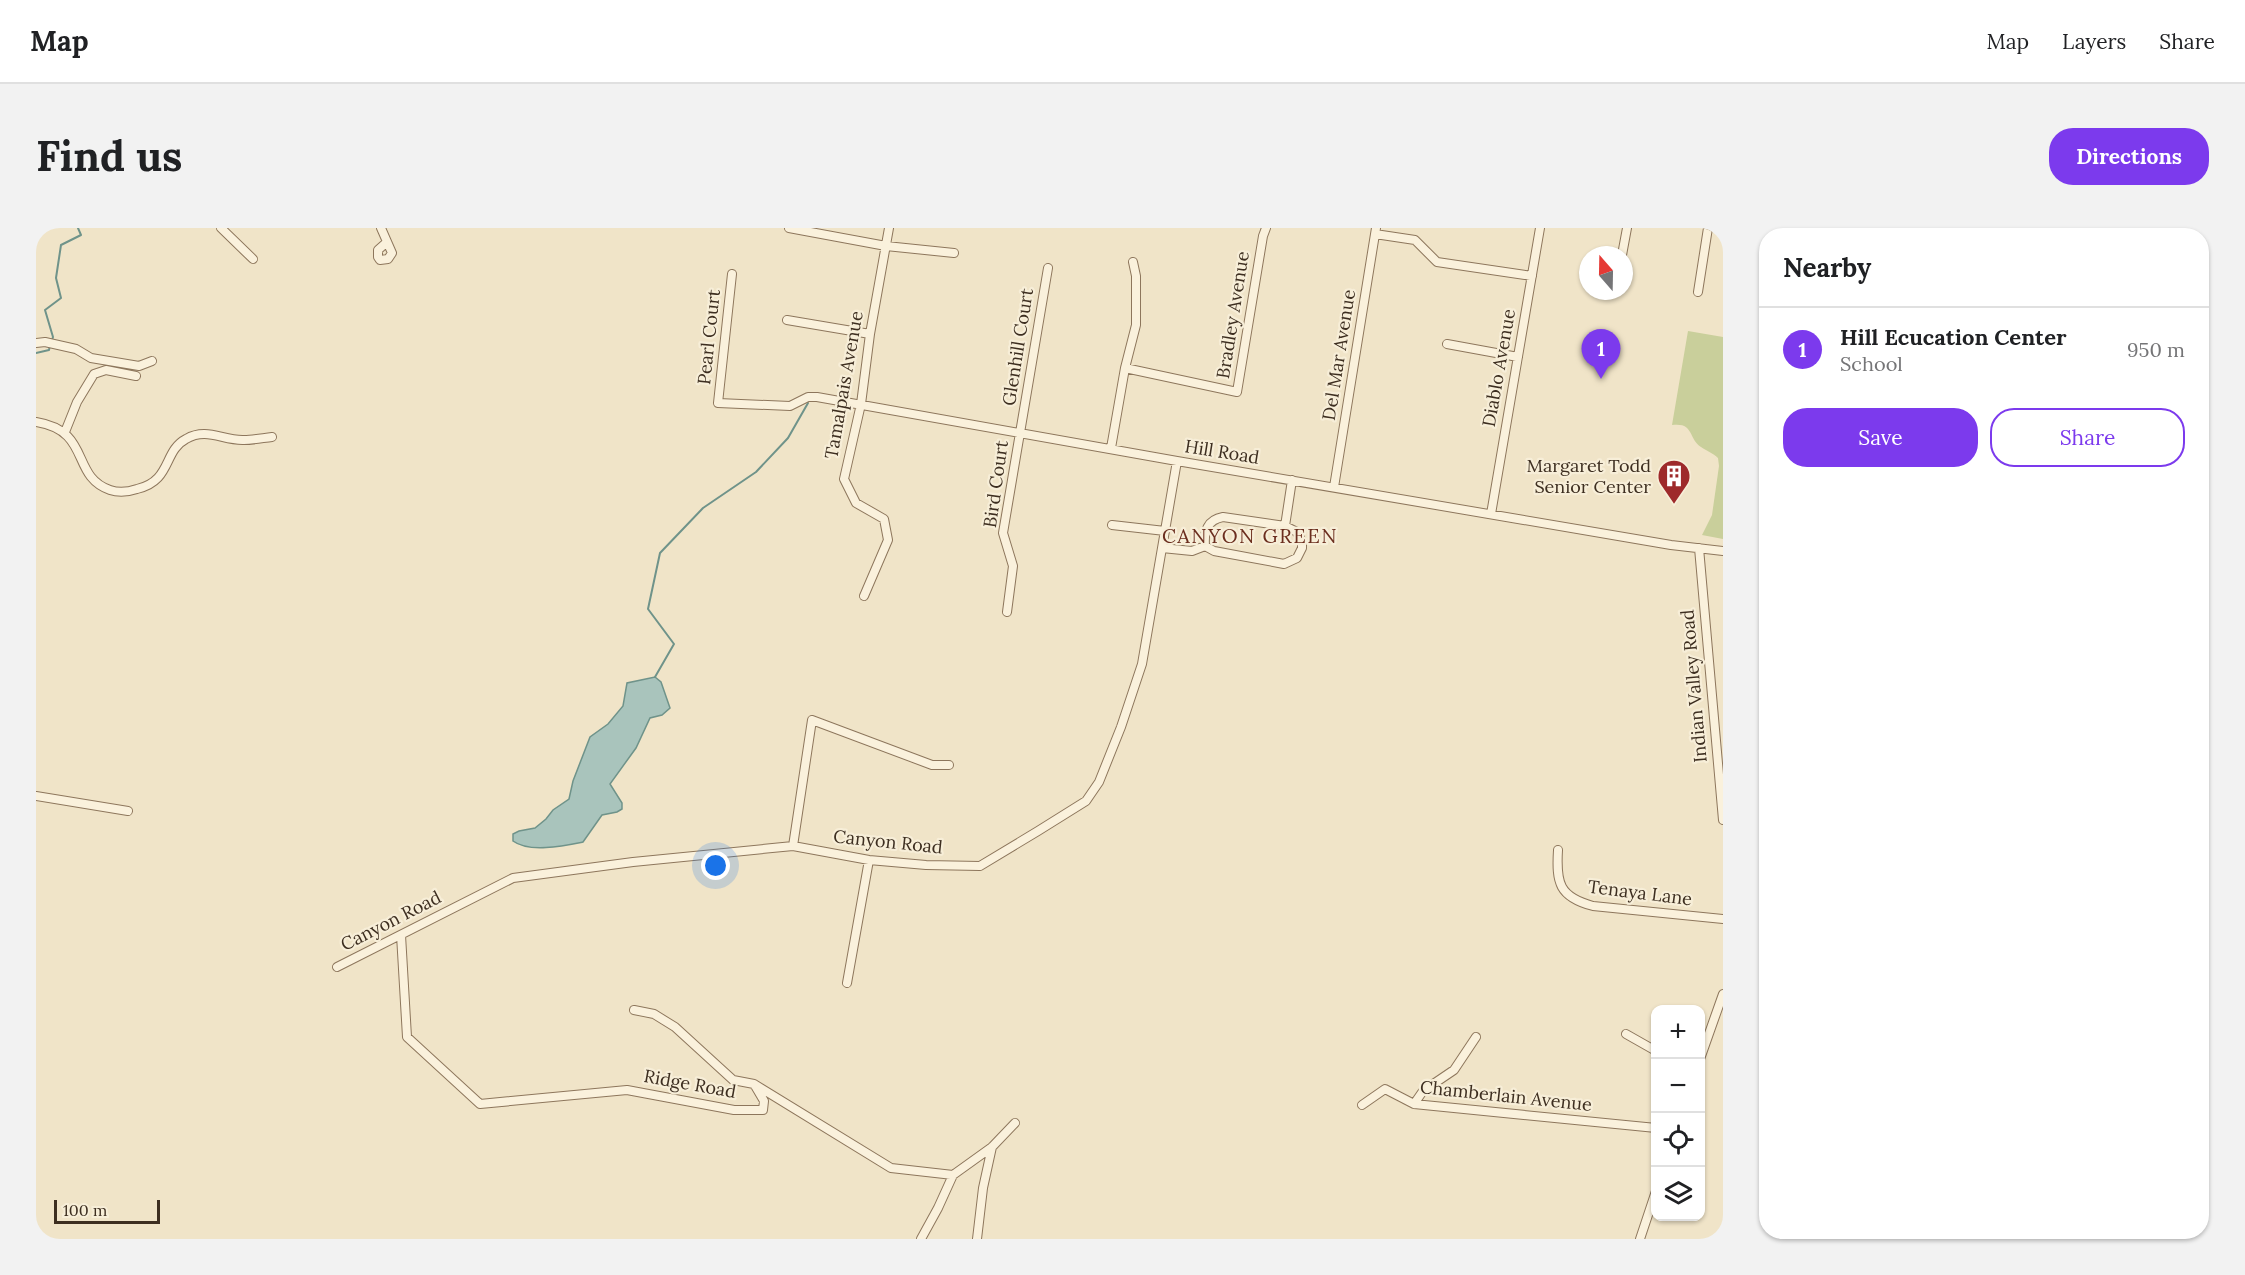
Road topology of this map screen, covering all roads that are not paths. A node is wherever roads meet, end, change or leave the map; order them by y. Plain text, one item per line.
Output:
1 (221, 228) edge
2 (381, 228) edge
3 (789, 228) edge
4 (889, 228) edge
5 (1266, 228) edge
6 (1540, 228) edge
7 (1627, 228) edge
8 (1708, 228) edge
9 (1375, 231) edge
10 (387, 242) dead end
11 (886, 246) junction
12 (1624, 246) edge
13 (954, 253) dead end
14 (253, 259) dead end
15 (1132, 262) dead end
16 (1048, 268) dead end
17 (732, 274) dead end
18 (1532, 276) junction
19 (1698, 292) dead end
20 (787, 320) dead end
21 (870, 334) junction
22 (41, 342) edge
23 (1447, 344) dead end
24 (1518, 357) junction
25 (152, 361) dead end
26 (1125, 368) junction
27 (136, 376) dead end
28 (718, 403) joint
29 (861, 404) junction
30 (36, 422) edge
31 (65, 432) junction
32 (1021, 432) junction
33 (272, 437) dead end
34 (1111, 448) junction
35 (1177, 461) junction
36 (1292, 480) junction
37 (1334, 487) junction
38 (1491, 514) junction
39 (1112, 525) dead end
40 (1285, 526) junction
41 (1165, 531) junction
42 (1205, 546) junction
43 (1161, 548) junction
44 (1699, 548) junction
45 (1723, 551) edge
46 (864, 596) dead end
47 (1007, 612) dead end
48 (949, 765) dead end
49 (36, 796) edge
50 (128, 811) dead end
51 (1723, 820) edge
52 (793, 846) junction
53 (1558, 850) dead end
54 (869, 860) junction
55 (1723, 919) edge
56 (401, 935) junction
57 (337, 967) dead end
58 (847, 983) dead end
59 (1723, 994) edge
60 (634, 1010) dead end
61 (1626, 1034) dead end
62 (1476, 1037) dead end
63 (1705, 1047) edge
64 (1651, 1048) edge
65 (754, 1084) junction
66 (1414, 1104) junction
67 (1362, 1106) dead end
68 (1016, 1123) dead end
69 (1651, 1128) edge
70 (992, 1148) junction
71 (953, 1174) junction
72 (1651, 1206) edge
73 (921, 1239) edge
74 (977, 1239) edge
75 (1640, 1239) edge

1 - 14 street
2 - 10 street
3 - 11 street
4 - 11 street, Tamalpais Avenue
5 - 26 street, Bradley Avenue
6 - 18 street, Diablo Avenue
7 - 12 street
8 - 19 street
9 - 18 street
9 - 37 street, Del Mar Avenue
11 - 13 street
11 - 21 street, Tamalpais Avenue
15 - 26 street
16 - 32 street, Glenhill Court
17 - 28 street, Pearl Court
18 - 24 street, Diablo Avenue
20 - 21 street
21 - 29 street, Tamalpais Avenue
22 - 25 street
23 - 24 street
24 - 38 street, Diablo Avenue
26 - 34 street
27 - 31 street
28 - 29 street, Hill Road
29 - 32 street, Hill Road
29 - 46 street, Tamalpais Avenue
30 - 31 street
31 - 33 street
32 - 34 street, Hill Road
32 - 47 street, Bird Court
34 - 35 street, Hill Road
35 - 36 street, Hill Road
35 - 41 street, Canyon Road
36 - 37 street, Hill Road
36 - 40 street
37 - 38 street, Hill Road
38 - 44 street, Hill Road
39 - 41 street
40 - 42 street
40 - 42 street
41 - 43 street, Canyon Road
42 - 43 street
43 - 54 street, Canyon Road
44 - 45 street, Hill Road
44 - 51 street, Indian Valley Road
48 - 52 street
49 - 50 street
52 - 54 street, Canyon Road
52 - 56 street, Canyon Road
53 - 55 street, Tenaya Lane
54 - 58 street
56 - 57 street, Canyon Road
56 - 65 street, Ridge Road
59 - 63 street
60 - 65 street
61 - 64 street
62 - 66 street
65 - 71 street, Ridge Road
66 - 67 street, Chamberlain Avenue
66 - 69 street, Chamberlain Avenue
68 - 70 street
70 - 71 street
70 - 74 street
71 - 73 street
72 - 75 street

